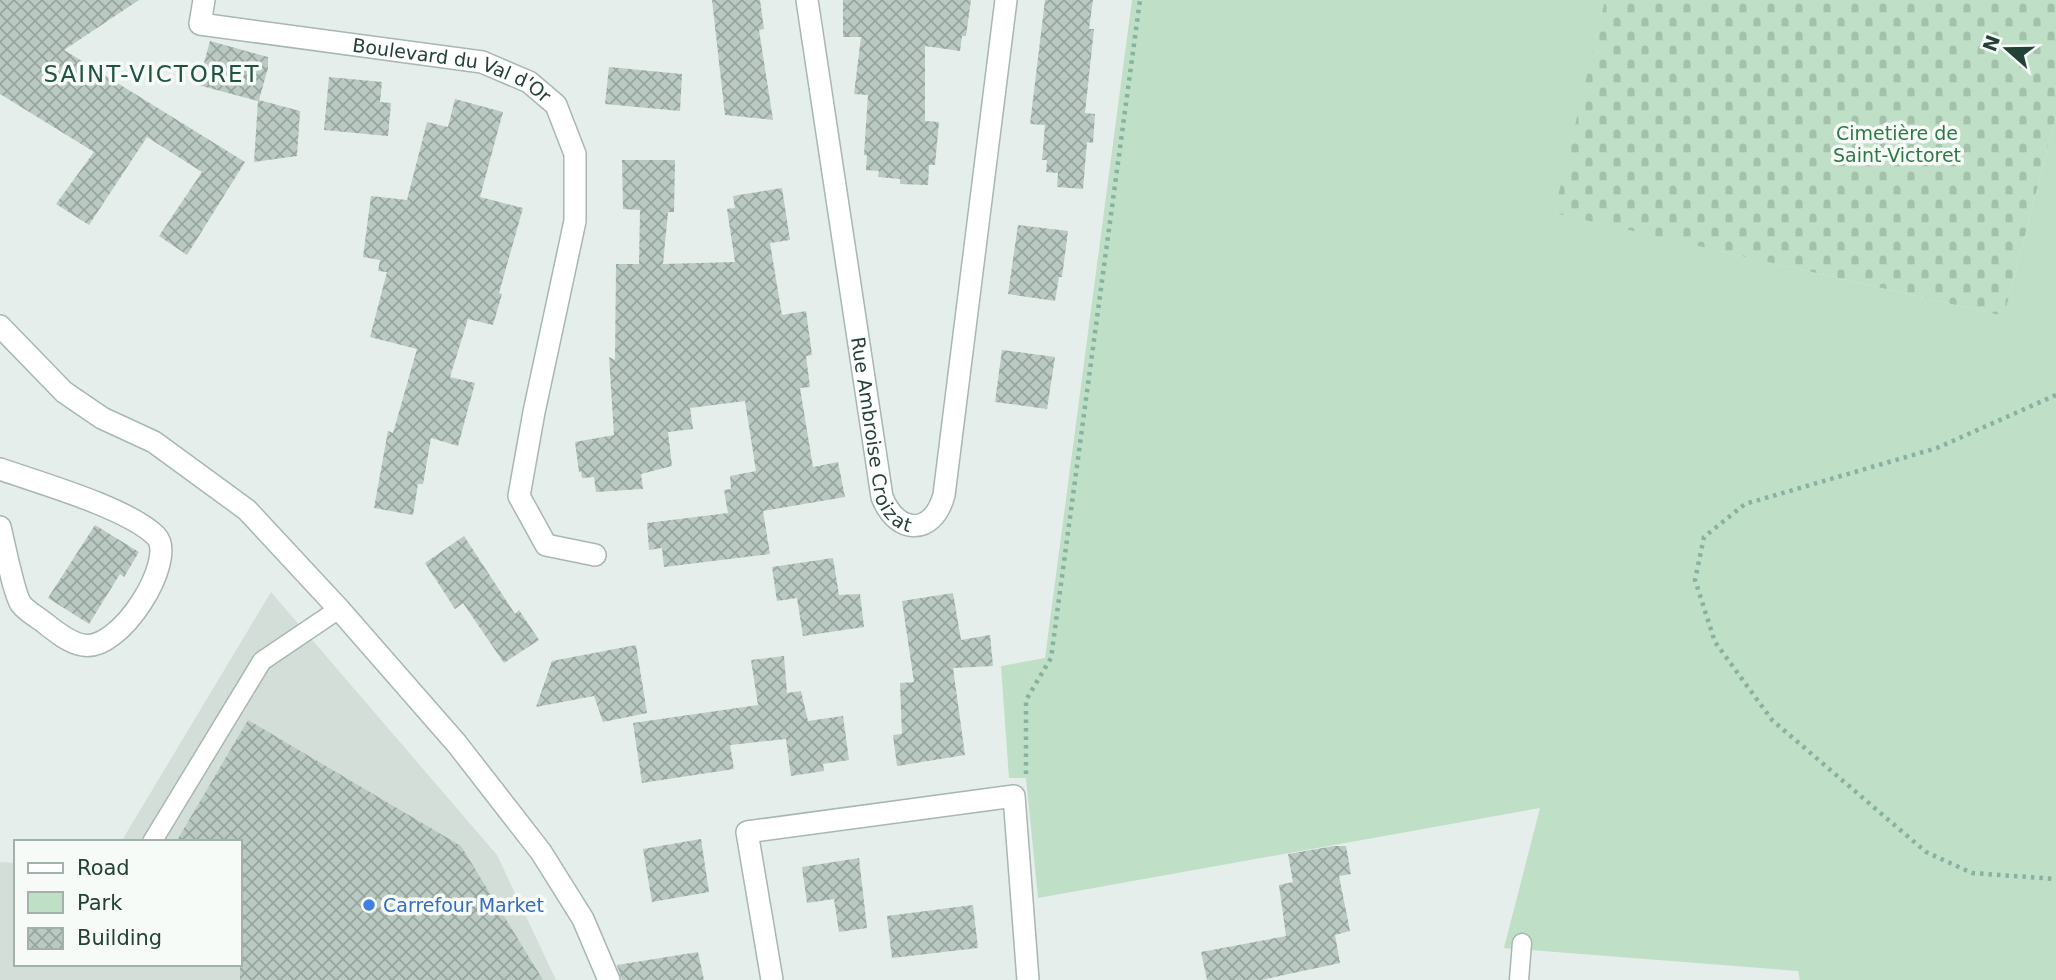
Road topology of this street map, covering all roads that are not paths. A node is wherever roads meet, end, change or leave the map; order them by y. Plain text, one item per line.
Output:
1 (204, 0) edge
2 (807, 0) edge
3 (1006, 0) edge
4 (0, 326) edge
5 (0, 469) edge
6 (0, 527) edge
7 (595, 555) dead end
8 (339, 609) junction
9 (153, 840) edge
10 (1522, 943) dead end
11 (609, 980) edge
12 (772, 980) edge
13 (1028, 980) edge
14 (1519, 980) edge

1 - 7 street, Boulevard du Val d'Or
2 - 3 street, Rue Ambroise Croizat
4 - 8 street
5 - 6 street
8 - 9 lane
8 - 11 street
10 - 14 lane
12 - 13 street

